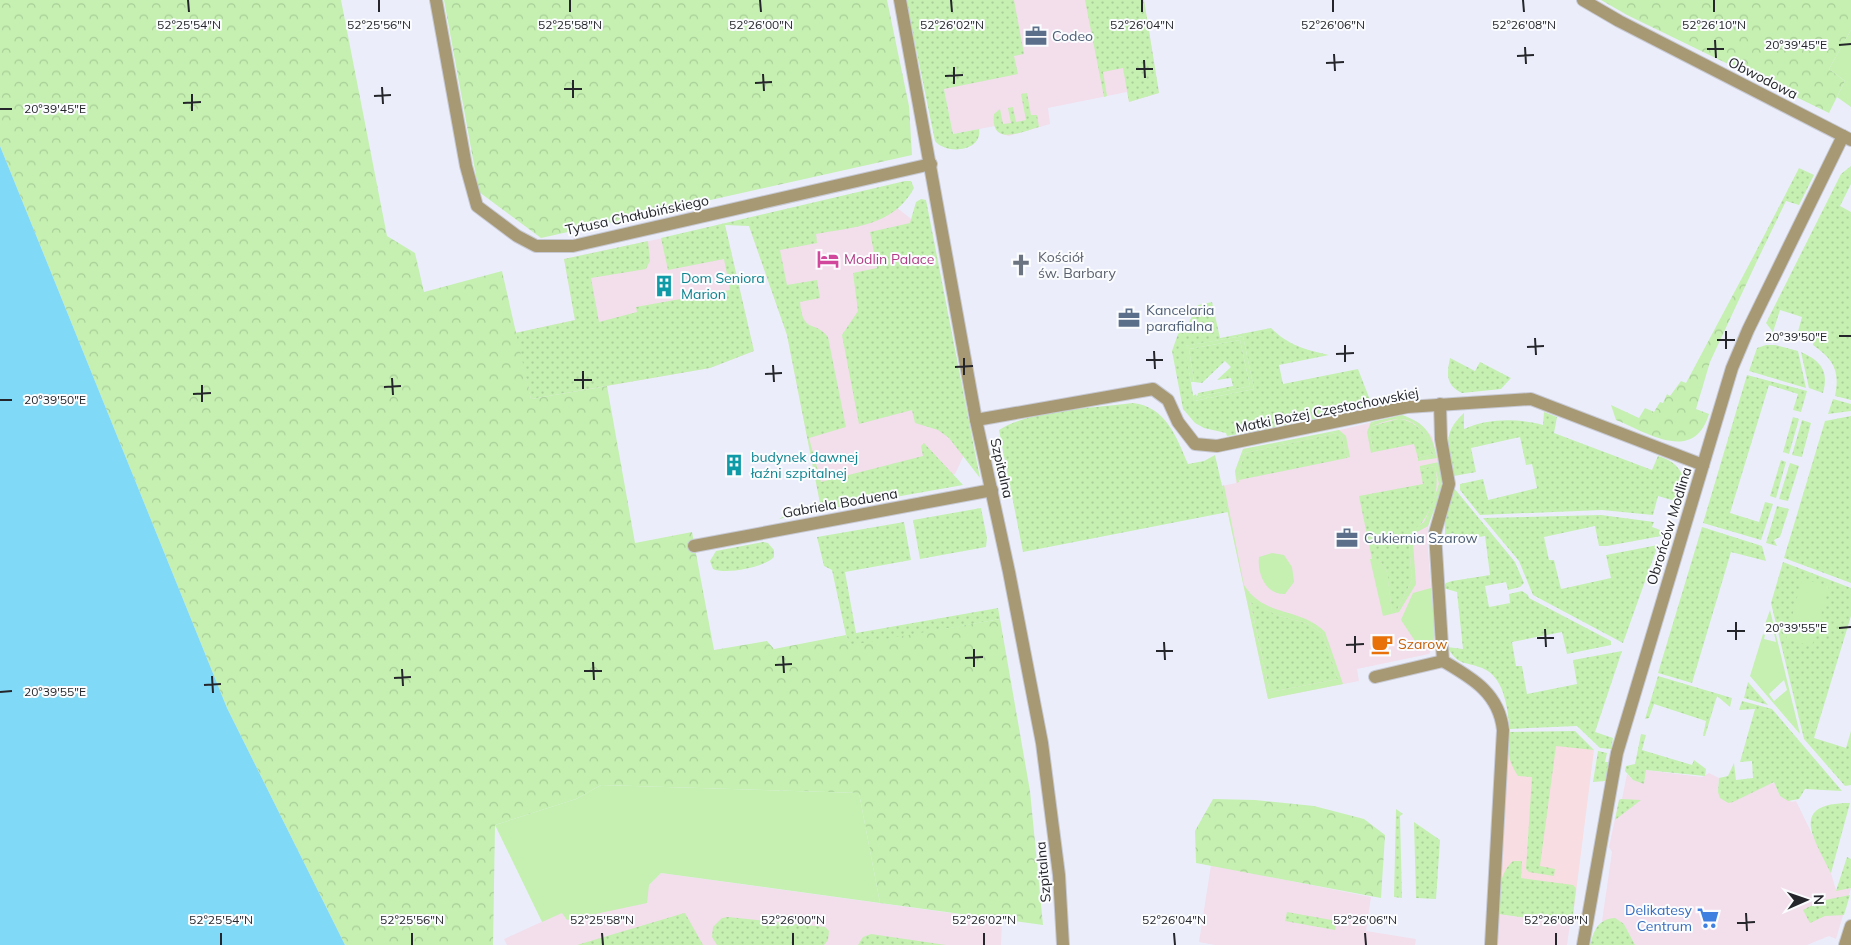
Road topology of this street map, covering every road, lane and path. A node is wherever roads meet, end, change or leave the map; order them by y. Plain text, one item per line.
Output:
1 (436, 0) edge
2 (900, 0) edge
3 (1583, 0) edge
4 (1847, 138) edge
5 (930, 164) junction
6 (1440, 404) junction
7 (976, 420) junction
8 (1703, 465) junction
9 (992, 490) junction
10 (694, 546) dead end
11 (1442, 661) junction
12 (1376, 677) dead end
13 (1851, 926) edge
14 (1063, 945) edge
15 (1490, 945) edge
16 (1583, 945) edge
17 (1845, 945) edge

1 - 5 street, Tytusa Chałubińskiego
2 - 5 street, Szpitalna
3 - 4 street, Obwodowa
4 - 8 street, Obrońców Modlina
5 - 7 street, Szpitalna
6 - 7 street, Matki Bożej Częstochowskiej
6 - 8 street, Matki Bożej Częstochowskiej
6 - 11 street
7 - 9 street, Szpitalna
8 - 16 street, Obrońców Modlina
9 - 10 street, Gabriela Boduena
9 - 14 street, Szpitalna
11 - 12 street
11 - 15 street
13 - 17 street

